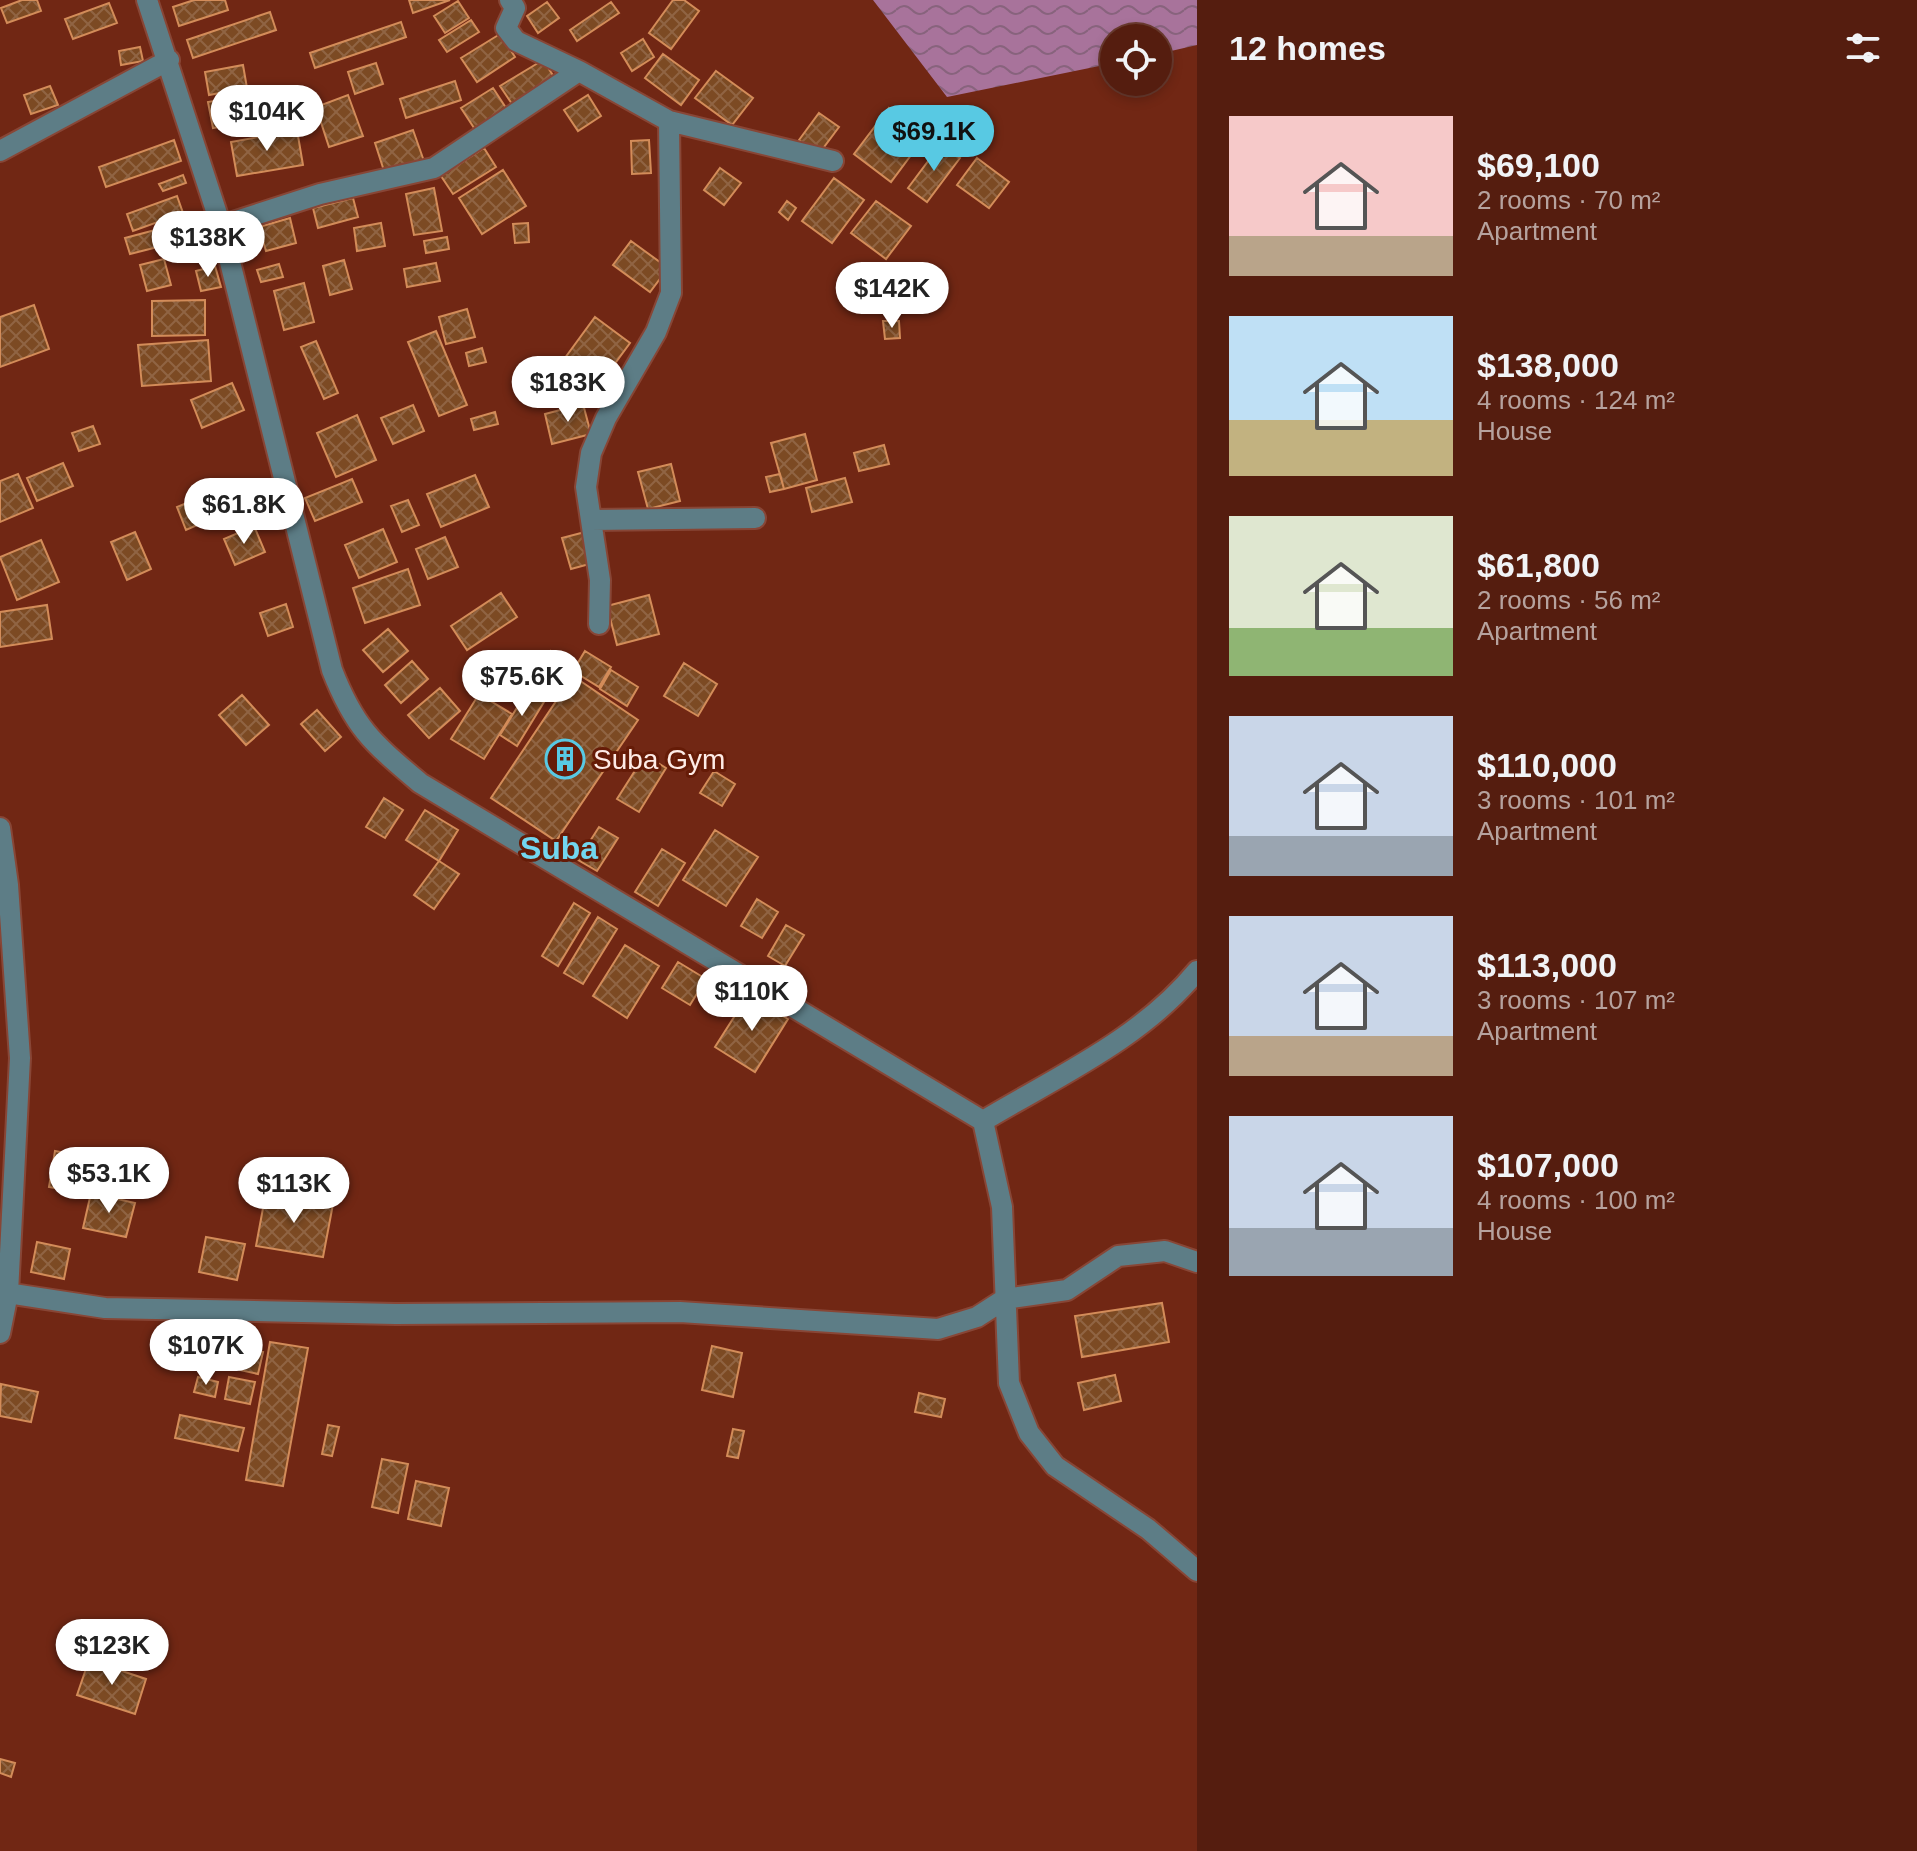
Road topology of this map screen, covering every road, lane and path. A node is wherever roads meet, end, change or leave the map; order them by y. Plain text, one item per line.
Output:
1 (147, 0) edge
2 (519, 3) edge
3 (169, 60) junction
4 (579, 71) junction
5 (669, 121) junction
6 (0, 151) edge
7 (833, 161) dead end
8 (221, 226) junction
9 (755, 518) dead end
10 (591, 520) junction
11 (599, 624) dead end
12 (0, 828) edge
13 (1197, 971) edge
14 (983, 1121) junction
15 (1197, 1262) edge
16 (4, 1292) edge
17 (1005, 1299) junction
18 (0, 1333) edge
19 (1197, 1571) edge

1 - 3 street
2 - 4 street
3 - 6 street
3 - 8 street
4 - 5 street
4 - 8 street
5 - 7 street
5 - 10 street
8 - 14 street
9 - 10 street
10 - 11 street
12 - 16 street
13 - 14 street
14 - 17 street
15 - 17 street
16 - 17 street
16 - 18 street
17 - 19 street

